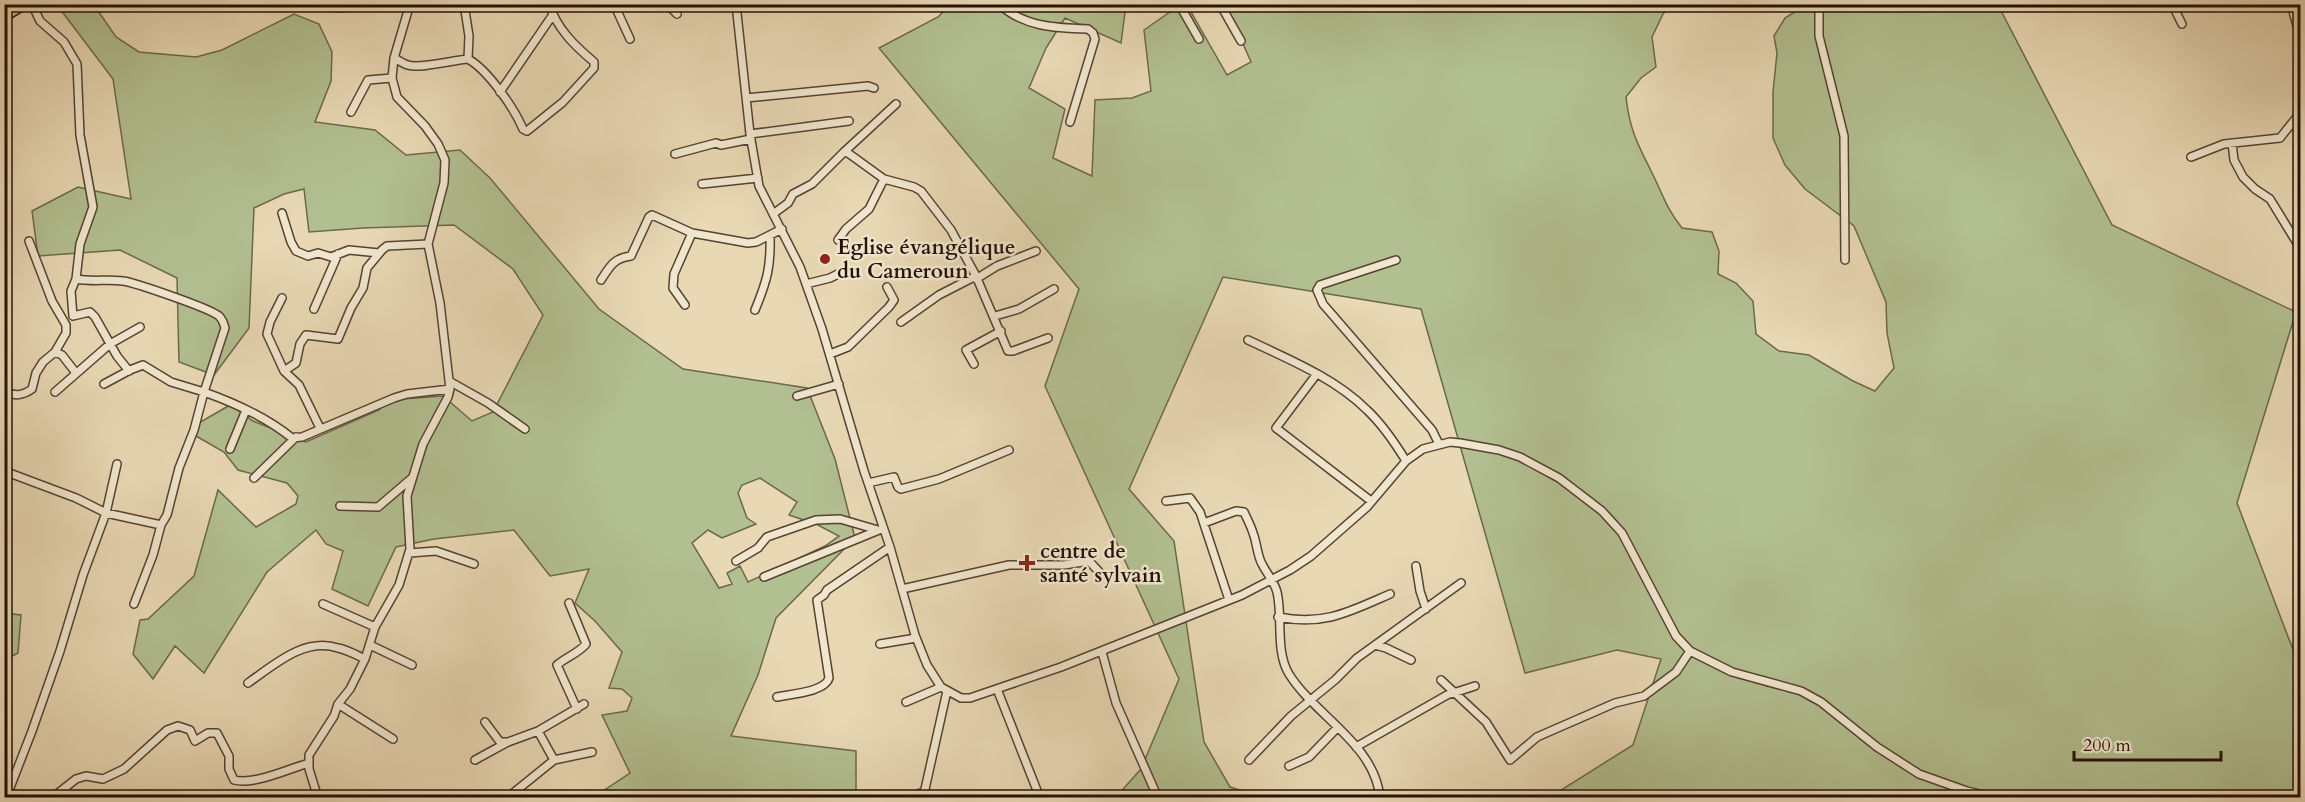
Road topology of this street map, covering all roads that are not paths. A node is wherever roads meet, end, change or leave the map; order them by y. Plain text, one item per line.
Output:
1 (26, 4) edge
2 (33, 4) edge
3 (351, 4) edge
4 (410, 4) edge
5 (464, 4) edge
6 (549, 4) edge
7 (614, 4) edge
8 (667, 4) edge
9 (735, 4) edge
10 (999, 4) edge
11 (1179, 4) edge
12 (1220, 4) edge
13 (1819, 4) edge
14 (2181, 4) edge
15 (2291, 4) edge
16 (317, 6) dead end
17 (677, 14) dead end
18 (4, 16) edge
19 (552, 16) junction
20 (2182, 24) dead end
21 (2301, 37) edge
22 (630, 39) dead end
23 (1199, 39) dead end
24 (1241, 41) dead end
25 (394, 58) junction
26 (468, 59) junction
27 (392, 78) junction
28 (874, 88) dead end
29 (500, 92) junction
30 (746, 98) junction
31 (896, 104) dead end
32 (351, 112) dead end
33 (2301, 113) edge
34 (849, 121) dead end
35 (1070, 122) dead end
36 (751, 137) junction
37 (2232, 143) junction
38 (844, 152) junction
39 (675, 154) dead end
40 (2191, 157) dead end
41 (758, 178) junction
42 (884, 179) junction
43 (702, 184) dead end
44 (282, 213) dead end
45 (773, 214) junction
46 (782, 229) junction
47 (692, 233) junction
48 (770, 235) junction
49 (838, 240) dead end
50 (29, 241) dead end
51 (428, 244) junction
52 (2301, 248) edge
53 (1036, 251) dead end
54 (379, 253) junction
55 (338, 254) junction
56 (1396, 260) dead end
57 (1845, 260) dead end
58 (846, 270) dead end
59 (976, 277) junction
60 (76, 279) junction
61 (601, 280) dead end
62 (806, 284) junction
63 (887, 287) dead end
64 (1054, 290) dead end
65 (282, 298) dead end
66 (685, 305) dead end
67 (314, 309) dead end
68 (755, 310) dead end
69 (995, 316) junction
70 (901, 321) dead end
71 (140, 327) dead end
72 (1001, 331) junction
73 (1048, 338) dead end
74 (1248, 340) dead end
75 (110, 344) junction
76 (55, 352) junction
77 (830, 354) junction
78 (974, 363) dead end
79 (284, 370) junction
80 (129, 371) junction
81 (75, 373) junction
82 (1316, 375) junction
83 (104, 384) dead end
84 (839, 384) junction
85 (450, 385) junction
86 (4, 392) edge
87 (55, 392) dead end
88 (204, 392) junction
89 (797, 396) dead end
90 (246, 410) junction
91 (320, 428) junction
92 (525, 429) dead end
93 (296, 437) junction
94 (1439, 444) junction
95 (230, 448) dead end
96 (1009, 450) dead end
97 (1406, 461) junction
98 (117, 464) dead end
99 (4, 471) edge
100 (414, 476) junction
101 (254, 478) dead end
102 (868, 483) junction
103 (1166, 501) dead end
104 (1371, 501) junction
105 (340, 506) dead end
106 (106, 513) junction
107 (1204, 523) junction
108 (161, 525) junction
109 (881, 529) junction
110 (890, 547) junction
111 (409, 553) junction
112 (736, 561) dead end
113 (474, 564) dead end
114 (1416, 566) dead end
115 (1102, 575) dead end
116 (764, 577) dead end
117 (1271, 578) junction
118 (1461, 583) dead end
119 (903, 589) junction
120 (1390, 594) dead end
121 (1229, 600) junction
122 (569, 603) dead end
123 (134, 604) dead end
124 (322, 604) dead end
125 (1426, 609) junction
126 (1278, 617) junction
127 (375, 627) junction
128 (916, 638) junction
129 (370, 645) junction
130 (880, 645) dead end
131 (1375, 645) junction
132 (1690, 651) junction
133 (1102, 652) junction
134 (365, 659) junction
135 (1411, 660) dead end
136 (412, 665) dead end
137 (1441, 680) dead end
138 (248, 683) dead end
139 (1475, 686) dead end
140 (944, 689) junction
141 (997, 689) junction
142 (1456, 692) junction
143 (777, 697) dead end
144 (1310, 700) junction
145 (906, 702) dead end
146 (338, 704) junction
147 (584, 704) dead end
148 (577, 709) junction
149 (485, 722) dead end
150 (1337, 728) junction
151 (538, 731) junction
152 (393, 739) dead end
153 (508, 742) junction
154 (1356, 747) junction
155 (592, 752) dead end
156 (475, 760) dead end
157 (554, 760) junction
158 (1249, 760) dead end
159 (309, 763) junction
160 (1289, 766) dead end
161 (924, 795) edge
162 (317, 797) edge
163 (1995, 797) edge
164 (6, 798) edge
165 (52, 798) edge
166 (507, 798) edge
167 (906, 798) edge
168 (1040, 798) edge
169 (1158, 798) edge
170 (1380, 798) edge

1 - 18 main road
2 - 60 street
3 - 16 street
4 - 25 street
5 - 26 street
6 - 19 street
7 - 22 street
8 - 17 street
9 - 30 street
10 - 35 street
11 - 23 street
12 - 24 street
13 - 57 street
14 - 20 street
15 - 21 street
19 - 29 street
19 - 29 street
25 - 26 street
25 - 27 street
26 - 29 street
27 - 32 street
27 - 51 street
28 - 30 street
30 - 36 street
31 - 38 street
33 - 37 street
34 - 36 street
36 - 39 street
36 - 41 street
37 - 40 street
37 - 52 street
38 - 42 street
38 - 45 street
41 - 43 street
41 - 45 street
42 - 49 street
42 - 59 street
44 - 55 street
45 - 46 street
46 - 48 street
46 - 62 street
47 - 48 street
47 - 61 street
47 - 66 street
48 - 68 street
50 - 76 street
51 - 54 street
51 - 85 street
53 - 59 street
54 - 55 street
54 - 79 street
55 - 67 street
56 - 94 street
58 - 62 street
59 - 69 street
59 - 70 street
60 - 75 street
60 - 88 street
62 - 77 street
63 - 77 street
64 - 69 street
65 - 79 street
69 - 72 street
71 - 75 street
72 - 73 street
72 - 78 street
74 - 82 street
75 - 80 street
75 - 81 street
76 - 81 street
76 - 86 street
77 - 84 street
79 - 91 street
80 - 83 street
80 - 88 street
81 - 87 street
82 - 97 street
82 - 104 street
84 - 89 street
84 - 102 street
85 - 91 street
85 - 92 street
85 - 100 street
88 - 90 street
88 - 108 street
90 - 93 street
90 - 95 street
91 - 93 street
93 - 101 street
94 - 97 street
94 - 132 street
96 - 102 street
97 - 104 street
98 - 106 street
99 - 106 street
100 - 105 street
100 - 111 street
102 - 109 street
103 - 107 street
104 - 117 street
106 - 108 street
106 - 164 street
107 - 117 street
107 - 121 street
108 - 123 street
109 - 110 street
109 - 112 street
109 - 116 street
110 - 119 street
110 - 143 street
111 - 113 street
111 - 127 street
114 - 125 street
115 - 119 street
117 - 121 street
117 - 126 street
118 - 125 street
119 - 128 street
120 - 126 street
121 - 133 street
122 - 148 street
124 - 127 street
125 - 131 street
126 - 144 street
127 - 129 street
128 - 130 street
128 - 140 street
129 - 134 street
129 - 136 street
131 - 135 street
131 - 144 street
132 - 142 street
132 - 163 street
133 - 141 street
133 - 169 street
134 - 138 street
134 - 146 street
137 - 142 street
139 - 142 street
140 - 141 street
140 - 145 street
140 - 161 street
141 - 168 street
142 - 154 street
144 - 150 street
144 - 158 street
146 - 152 street
146 - 159 street
147 - 148 street
148 - 151 street
149 - 153 street
150 - 154 street
150 - 160 street
151 - 153 street
151 - 157 street
153 - 156 street
154 - 170 street
155 - 157 street
157 - 166 street
159 - 162 street
159 - 165 street
161 - 167 street

